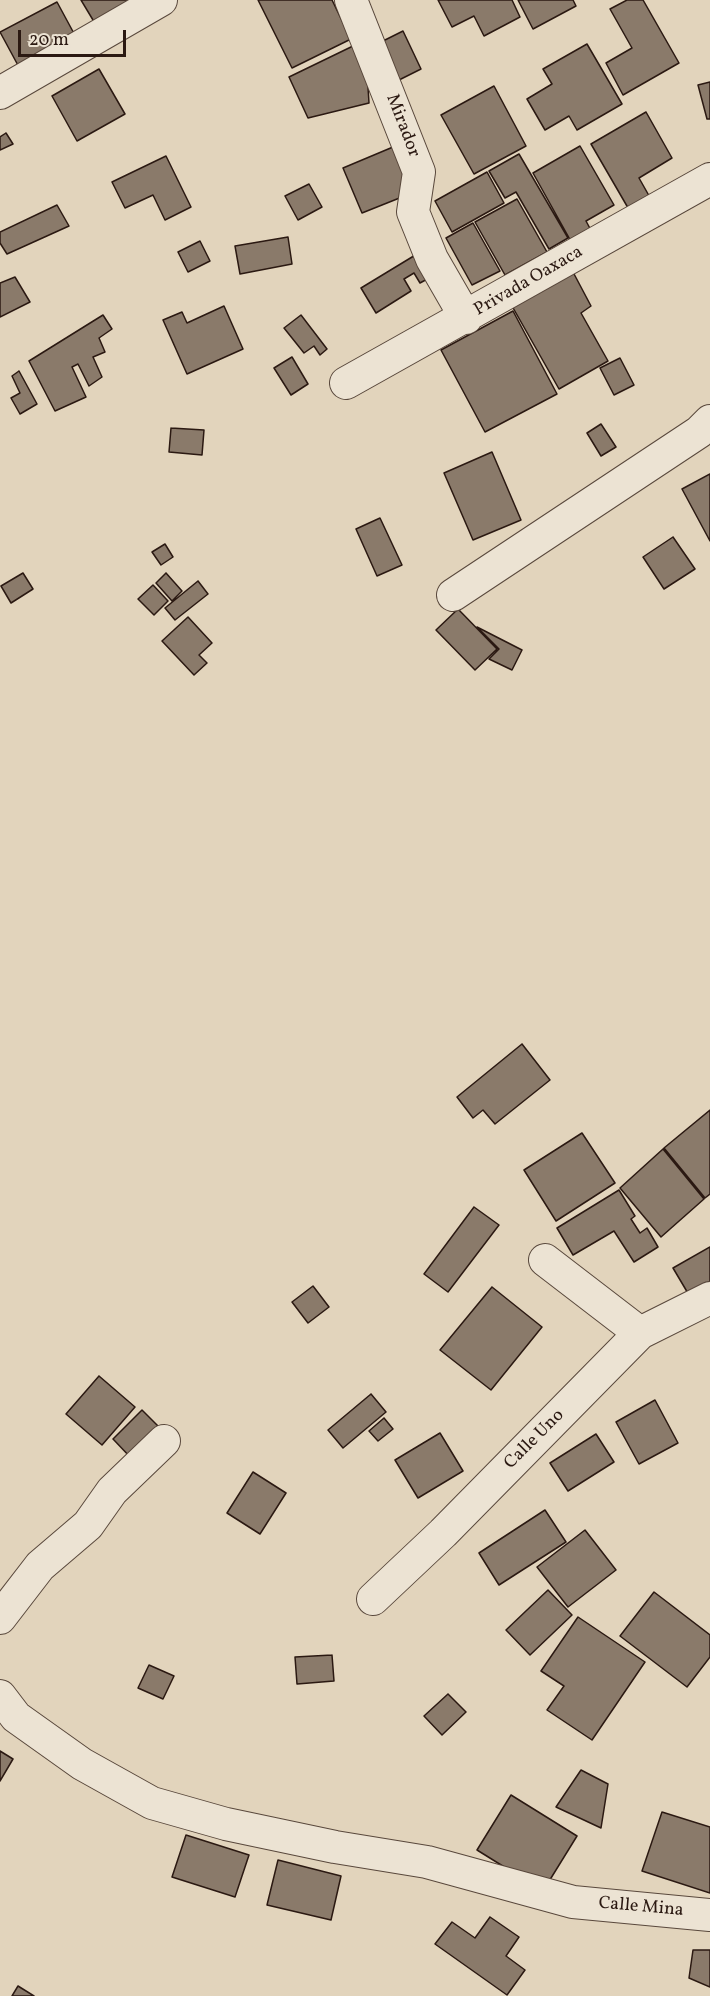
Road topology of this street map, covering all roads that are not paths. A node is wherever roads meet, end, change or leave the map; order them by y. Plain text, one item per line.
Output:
1 (161, 0) edge
2 (351, 0) edge
3 (0, 93) edge
4 (710, 179) edge
5 (466, 318) junction
6 (346, 383) dead end
7 (710, 420) edge
8 (453, 595) dead end
9 (545, 1260) dead end
10 (710, 1298) edge
11 (640, 1333) junction
12 (164, 1441) dead end
13 (373, 1599) dead end
14 (0, 1618) edge
15 (0, 1696) edge
16 (710, 1915) edge

1 - 3 street
2 - 5 street, Mirador
4 - 5 street, Privada Oaxaca
5 - 6 street, Privada Oaxaca
7 - 8 street
9 - 11 street
10 - 11 street, Calle Uno
11 - 13 street, Calle Uno
12 - 14 street
15 - 16 street, Calle Mina

